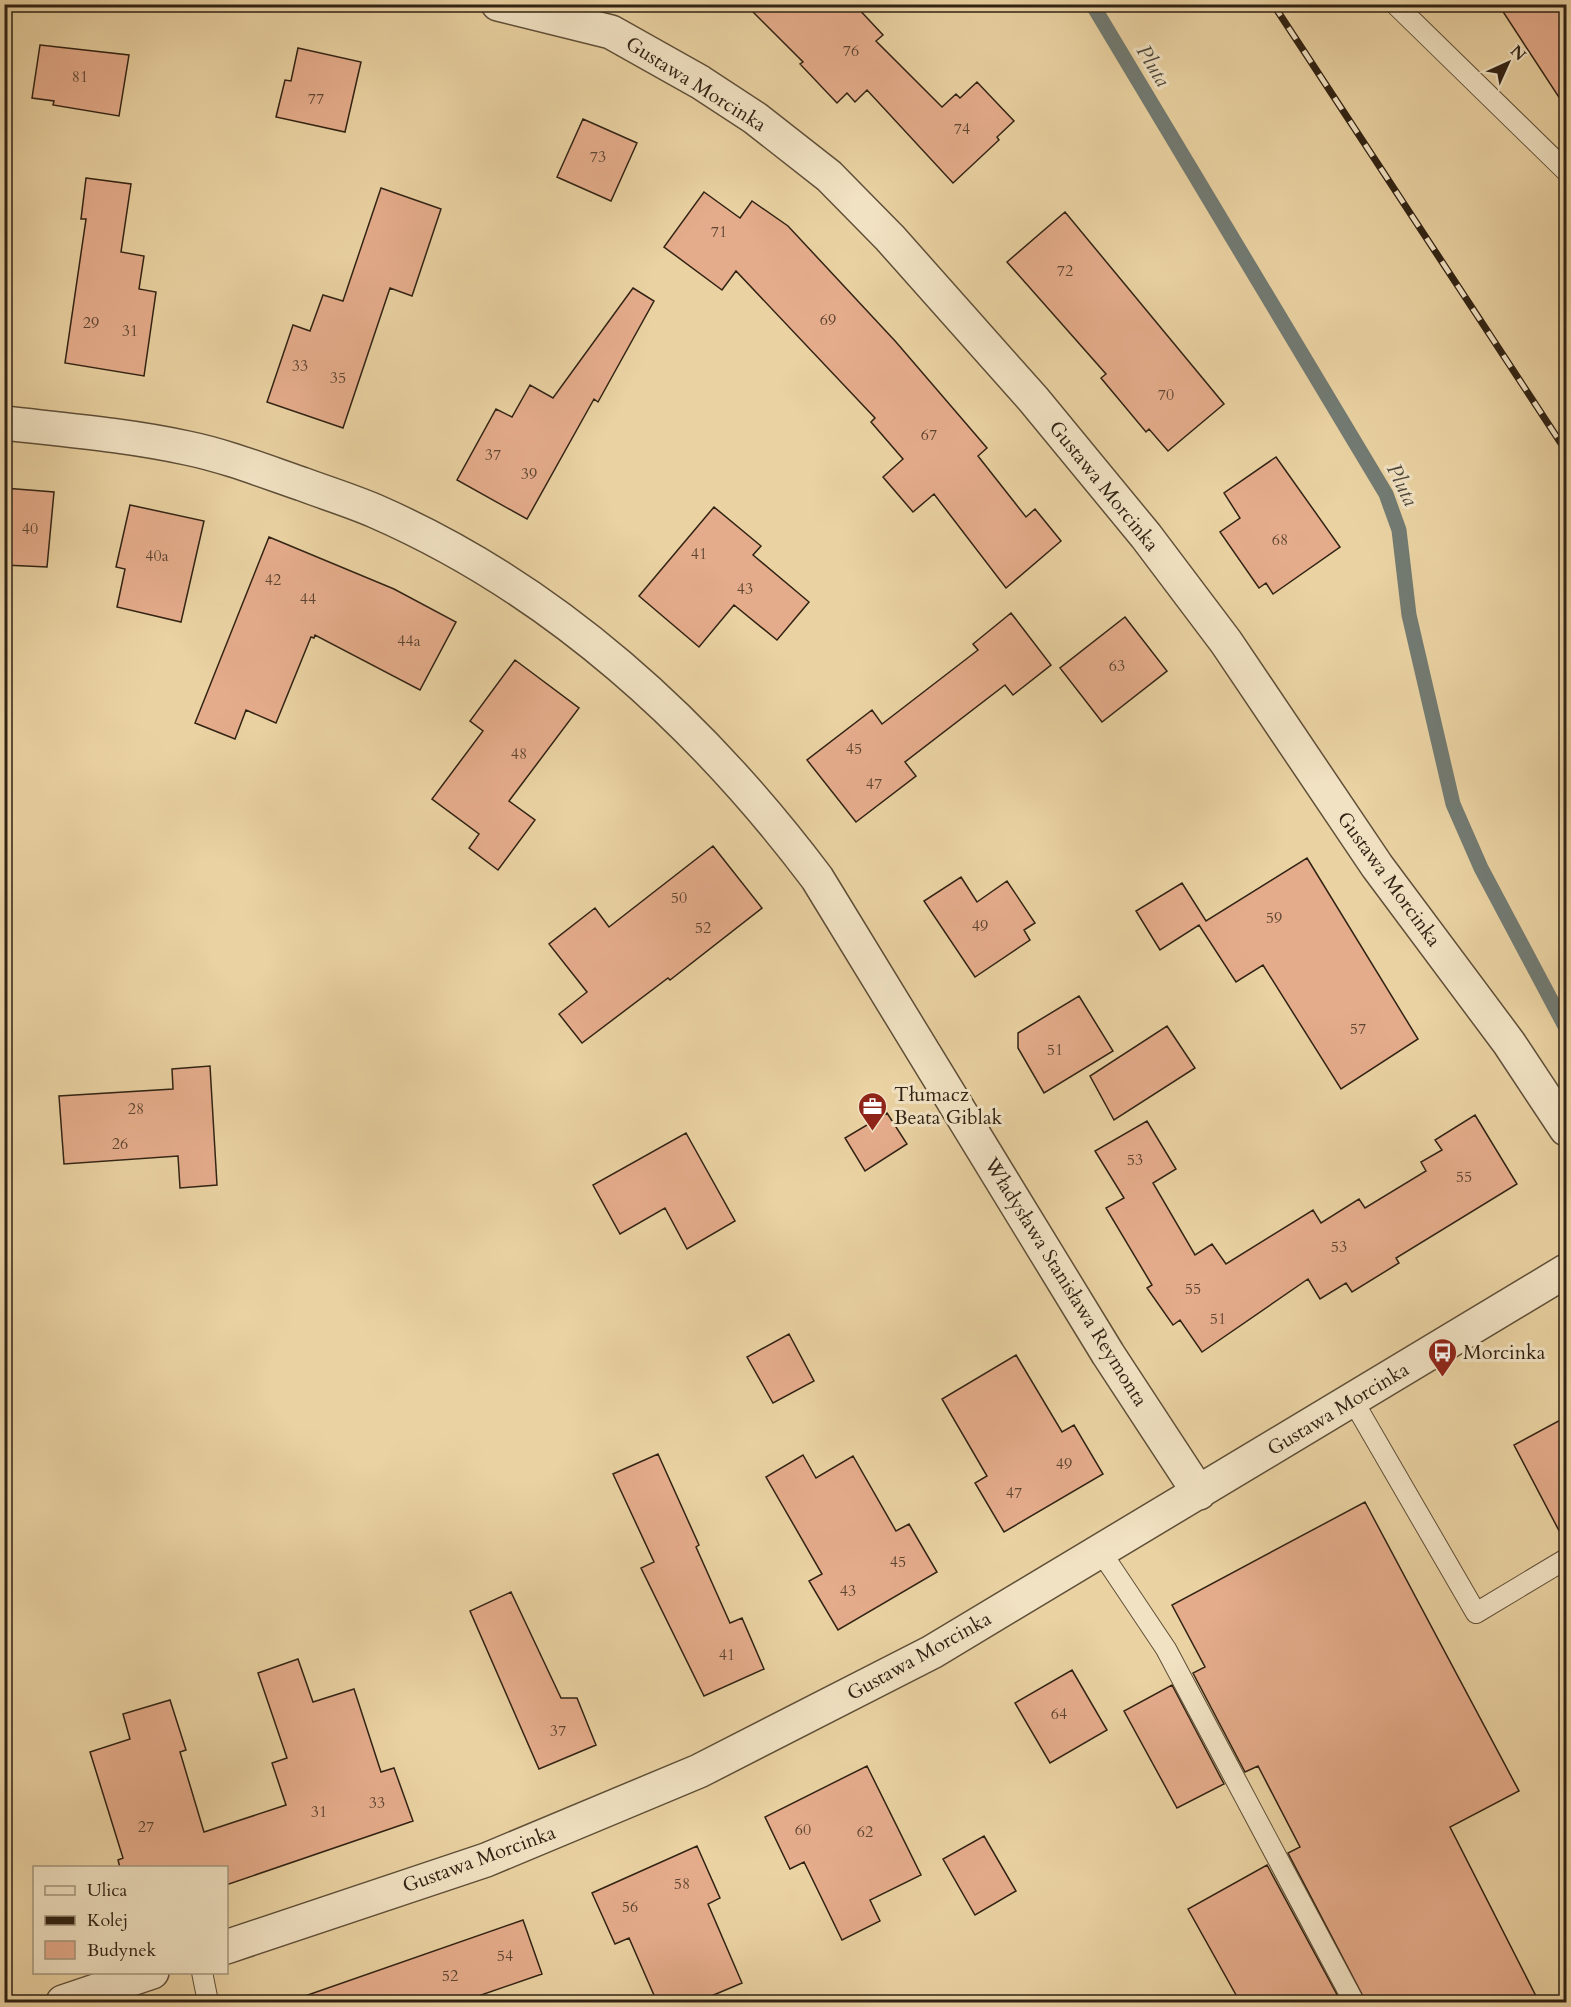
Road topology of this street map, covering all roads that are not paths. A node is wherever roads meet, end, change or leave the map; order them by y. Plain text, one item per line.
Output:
1 (498, 4) edge
2 (1395, 4) edge
3 (1566, 171) edge
4 (4, 423) edge
5 (1566, 1129) edge
6 (1566, 1271) edge
7 (1352, 1399) junction
8 (1199, 1493) junction
9 (1101, 1552) junction
10 (1566, 1559) edge
11 (228, 1946) edge
12 (149, 1974) edge
13 (202, 1974) edge
14 (112, 1995) edge
15 (63, 2002) edge
16 (208, 2002) edge
17 (1354, 2002) edge

1 - 5 street, Gustawa Morcinka
2 - 3 lane
4 - 8 street, Władysława Stanisława Reymonta
6 - 7 street, Gustawa Morcinka
7 - 8 street, Gustawa Morcinka
7 - 10 lane
8 - 9 street, Gustawa Morcinka
9 - 11 street, Gustawa Morcinka
9 - 17 lane
12 - 14 street
13 - 16 lane
14 - 15 street

